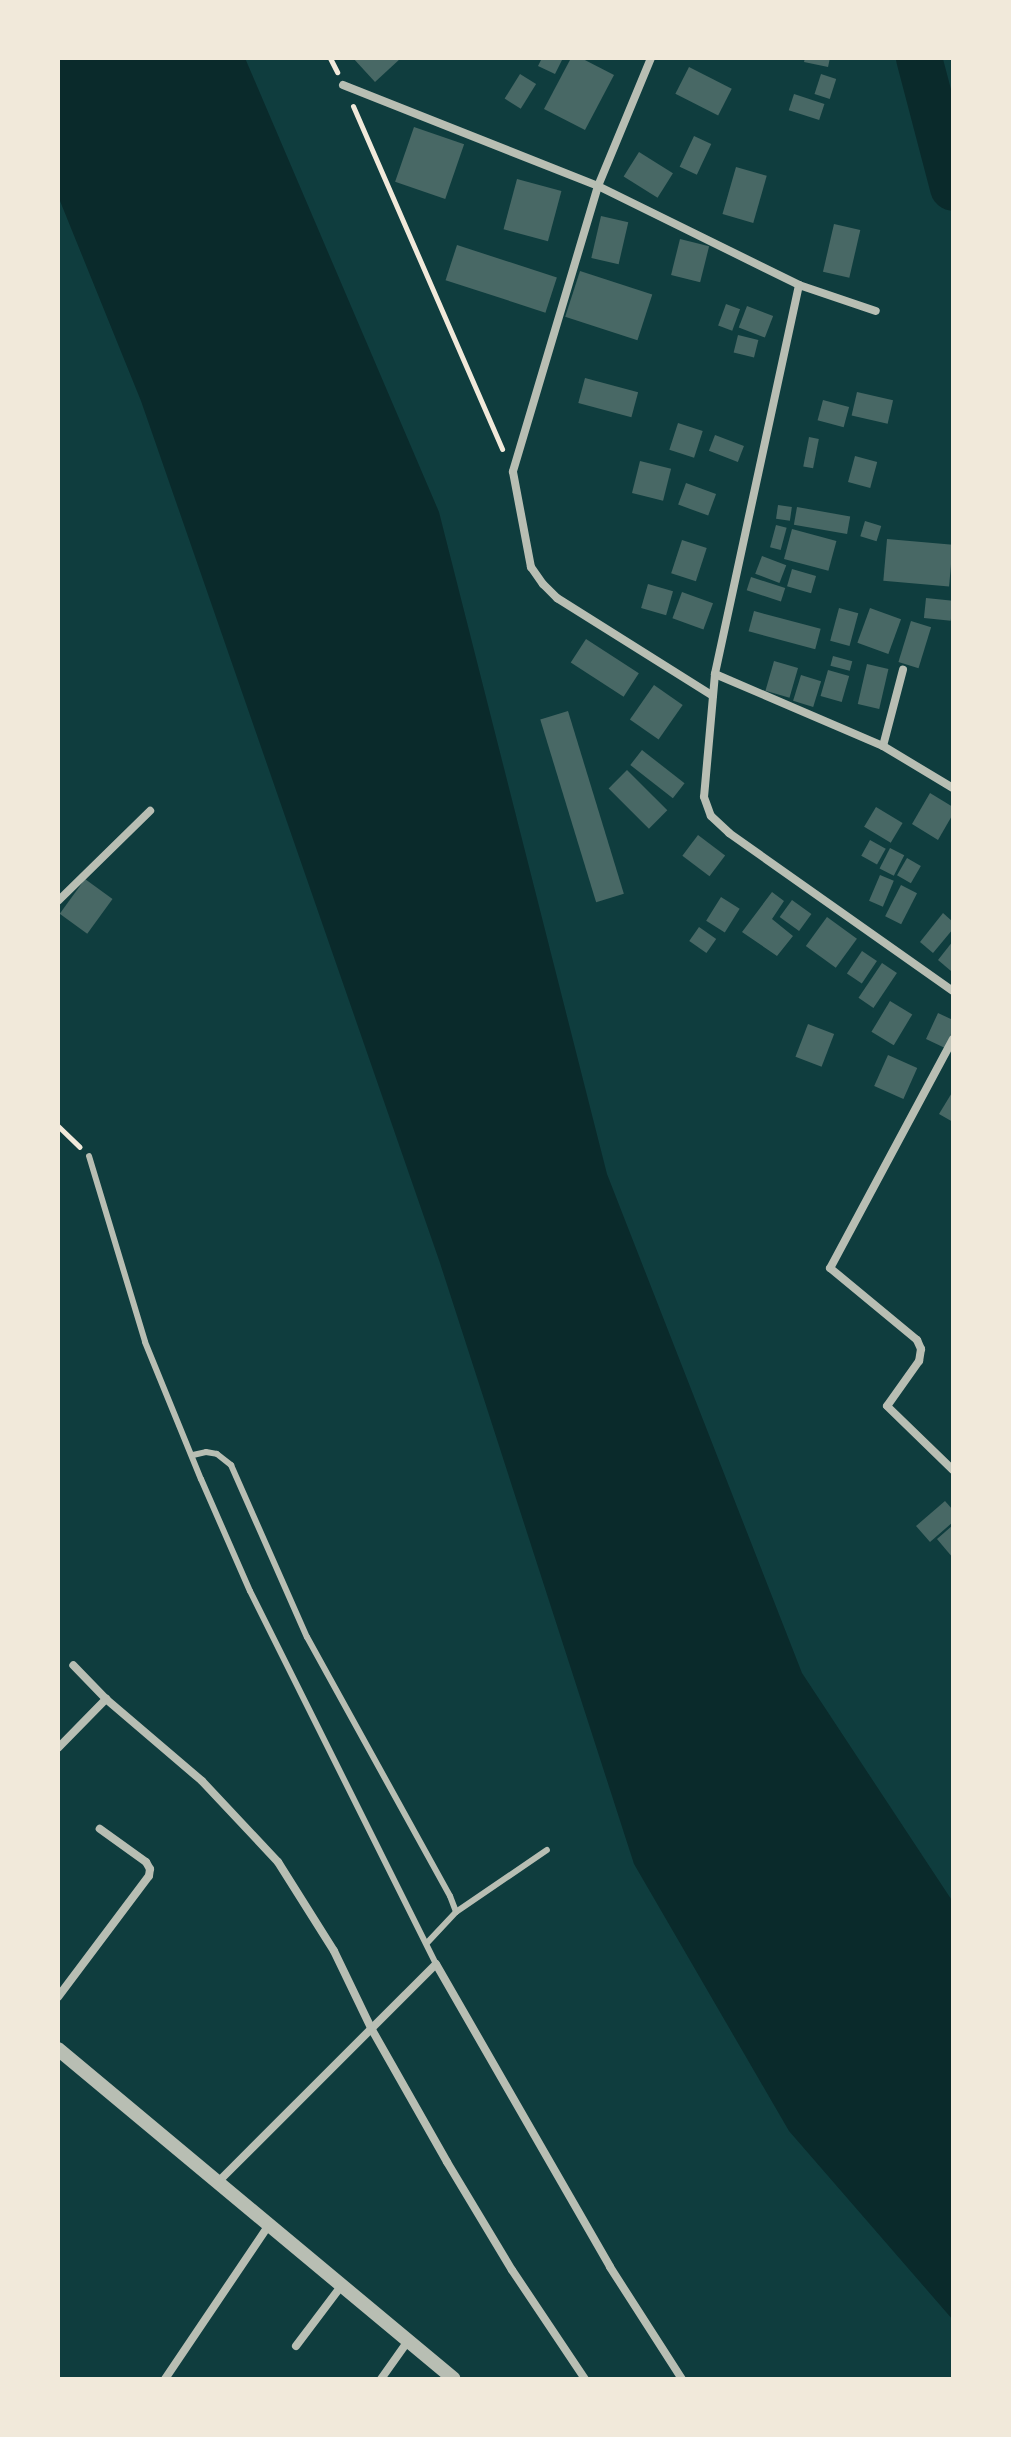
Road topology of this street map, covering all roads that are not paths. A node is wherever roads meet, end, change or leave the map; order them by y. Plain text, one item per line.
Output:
1 (651, 58) edge
2 (343, 85) road end
3 (598, 186) junction
4 (799, 285) junction
5 (876, 311) dead end
6 (903, 670) dead end
7 (715, 674) junction
8 (713, 696) junction
9 (883, 746) junction
10 (953, 788) edge
11 (150, 811) dead end
12 (58, 901) edge
13 (953, 991) edge
14 (953, 1039) edge
15 (89, 1156) road end
16 (193, 1455) junction
17 (953, 1470) edge
18 (73, 1665) dead end
19 (106, 1699) junction
20 (58, 1748) edge
21 (100, 1829) dead end
22 (547, 1850) dead end
23 (456, 1912) junction
24 (427, 1943) junction
25 (436, 1964) junction
26 (58, 1997) edge
27 (371, 2028) junction
28 (58, 2049) edge
29 (218, 2182) junction
30 (269, 2225) junction
31 (342, 2285) junction
32 (408, 2341) junction
33 (296, 2346) dead end
34 (165, 2379) edge
35 (381, 2379) edge
36 (454, 2379) edge
37 (585, 2379) edge
38 (682, 2379) edge

1 - 3 street
2 - 3 street
3 - 4 street
3 - 8 street
4 - 5 street
4 - 7 street
6 - 9 street
7 - 8 street
7 - 9 street
8 - 13 street
9 - 10 street
11 - 12 street
14 - 17 street
15 - 16 lane
16 - 23 lane
16 - 24 lane
18 - 19 street
19 - 20 street
19 - 27 street
21 - 26 street
22 - 23 lane
23 - 24 lane
24 - 25 lane
25 - 27 street
25 - 38 street
27 - 29 street
27 - 37 street
28 - 29 street
29 - 30 street
30 - 31 street
30 - 34 street
31 - 32 street
31 - 33 street
32 - 35 street
32 - 36 street

